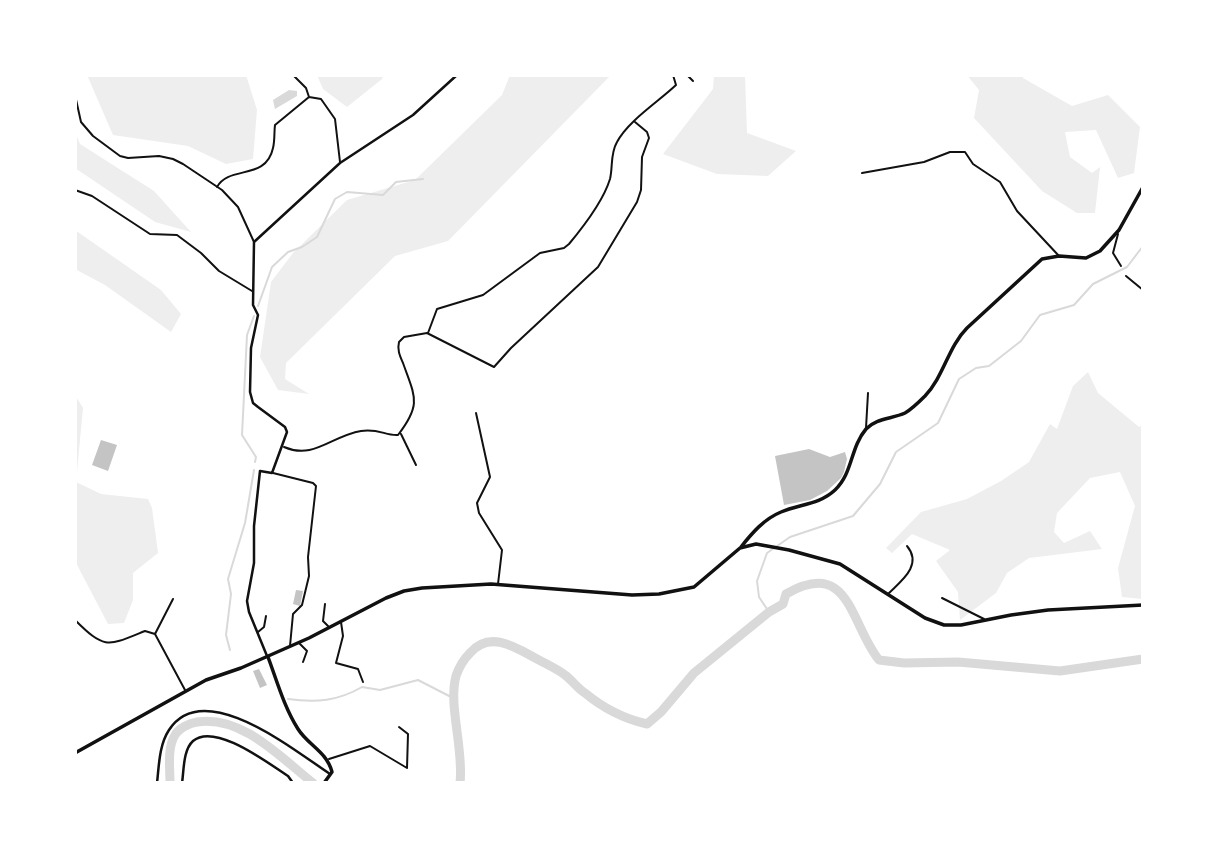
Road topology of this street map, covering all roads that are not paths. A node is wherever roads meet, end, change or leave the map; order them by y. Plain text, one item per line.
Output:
1 (293, 75) edge
2 (457, 75) edge
3 (673, 75) edge
4 (687, 75) edge
5 (693, 81) dead end
6 (75, 95) edge
7 (309, 97) junction
8 (635, 122) junction
9 (340, 163) junction
10 (862, 173) dead end
11 (217, 187) junction
12 (1143, 187) edge
13 (75, 190) edge
14 (1119, 230) junction
15 (254, 242) junction
16 (1059, 256) junction
17 (1121, 266) dead end
18 (1126, 276) dead end
19 (1143, 290) edge
20 (253, 291) junction
21 (428, 334) junction
22 (868, 393) dead end
23 (476, 413) dead end
24 (867, 429) junction
25 (401, 433) junction
26 (282, 446) junction
27 (416, 465) dead end
28 (272, 472) junction
29 (907, 546) dead end
30 (740, 548) junction
31 (498, 584) junction
32 (888, 594) junction
33 (942, 598) dead end
34 (173, 599) dead end
35 (325, 604) dead end
36 (1143, 605) edge
37 (266, 616) dead end
38 (75, 620) edge
39 (985, 620) junction
40 (341, 621) junction
41 (329, 627) junction
42 (257, 632) junction
43 (155, 634) junction
44 (299, 642) junction
45 (289, 647) junction
46 (267, 656) junction
47 (303, 662) dead end
48 (363, 682) dead end
49 (186, 691) junction
50 (399, 727) dead end
51 (75, 753) edge
52 (328, 759) junction
53 (330, 774) junction
54 (157, 783) edge
55 (182, 783) edge
56 (293, 783) edge
57 (324, 783) edge

1 - 7 lane
2 - 9 street
3 - 8 lane
4 - 5 lane
6 - 11 lane
7 - 9 lane
7 - 11 lane
8 - 21 lane
8 - 21 lane
9 - 15 street
10 - 16 lane
11 - 15 lane
12 - 14 street
13 - 20 lane
14 - 16 street
14 - 17 lane
15 - 20 street
16 - 24 street
18 - 19 lane
20 - 26 street
21 - 25 lane
22 - 24 lane
23 - 31 lane
24 - 30 street
25 - 26 lane
25 - 27 lane
26 - 28 street
28 - 42 street
28 - 45 lane
29 - 32 lane
30 - 31 street
30 - 32 street
31 - 40 street
32 - 39 street
33 - 39 lane
34 - 43 lane
35 - 41 lane
36 - 39 street
37 - 42 lane
38 - 43 lane
40 - 41 street
40 - 48 lane
41 - 44 street
42 - 46 street
43 - 49 lane
44 - 45 street
44 - 47 lane
45 - 46 street
46 - 49 street
46 - 52 street
49 - 51 street
50 - 52 lane
52 - 53 street
53 - 54 street
53 - 57 street
55 - 56 street

